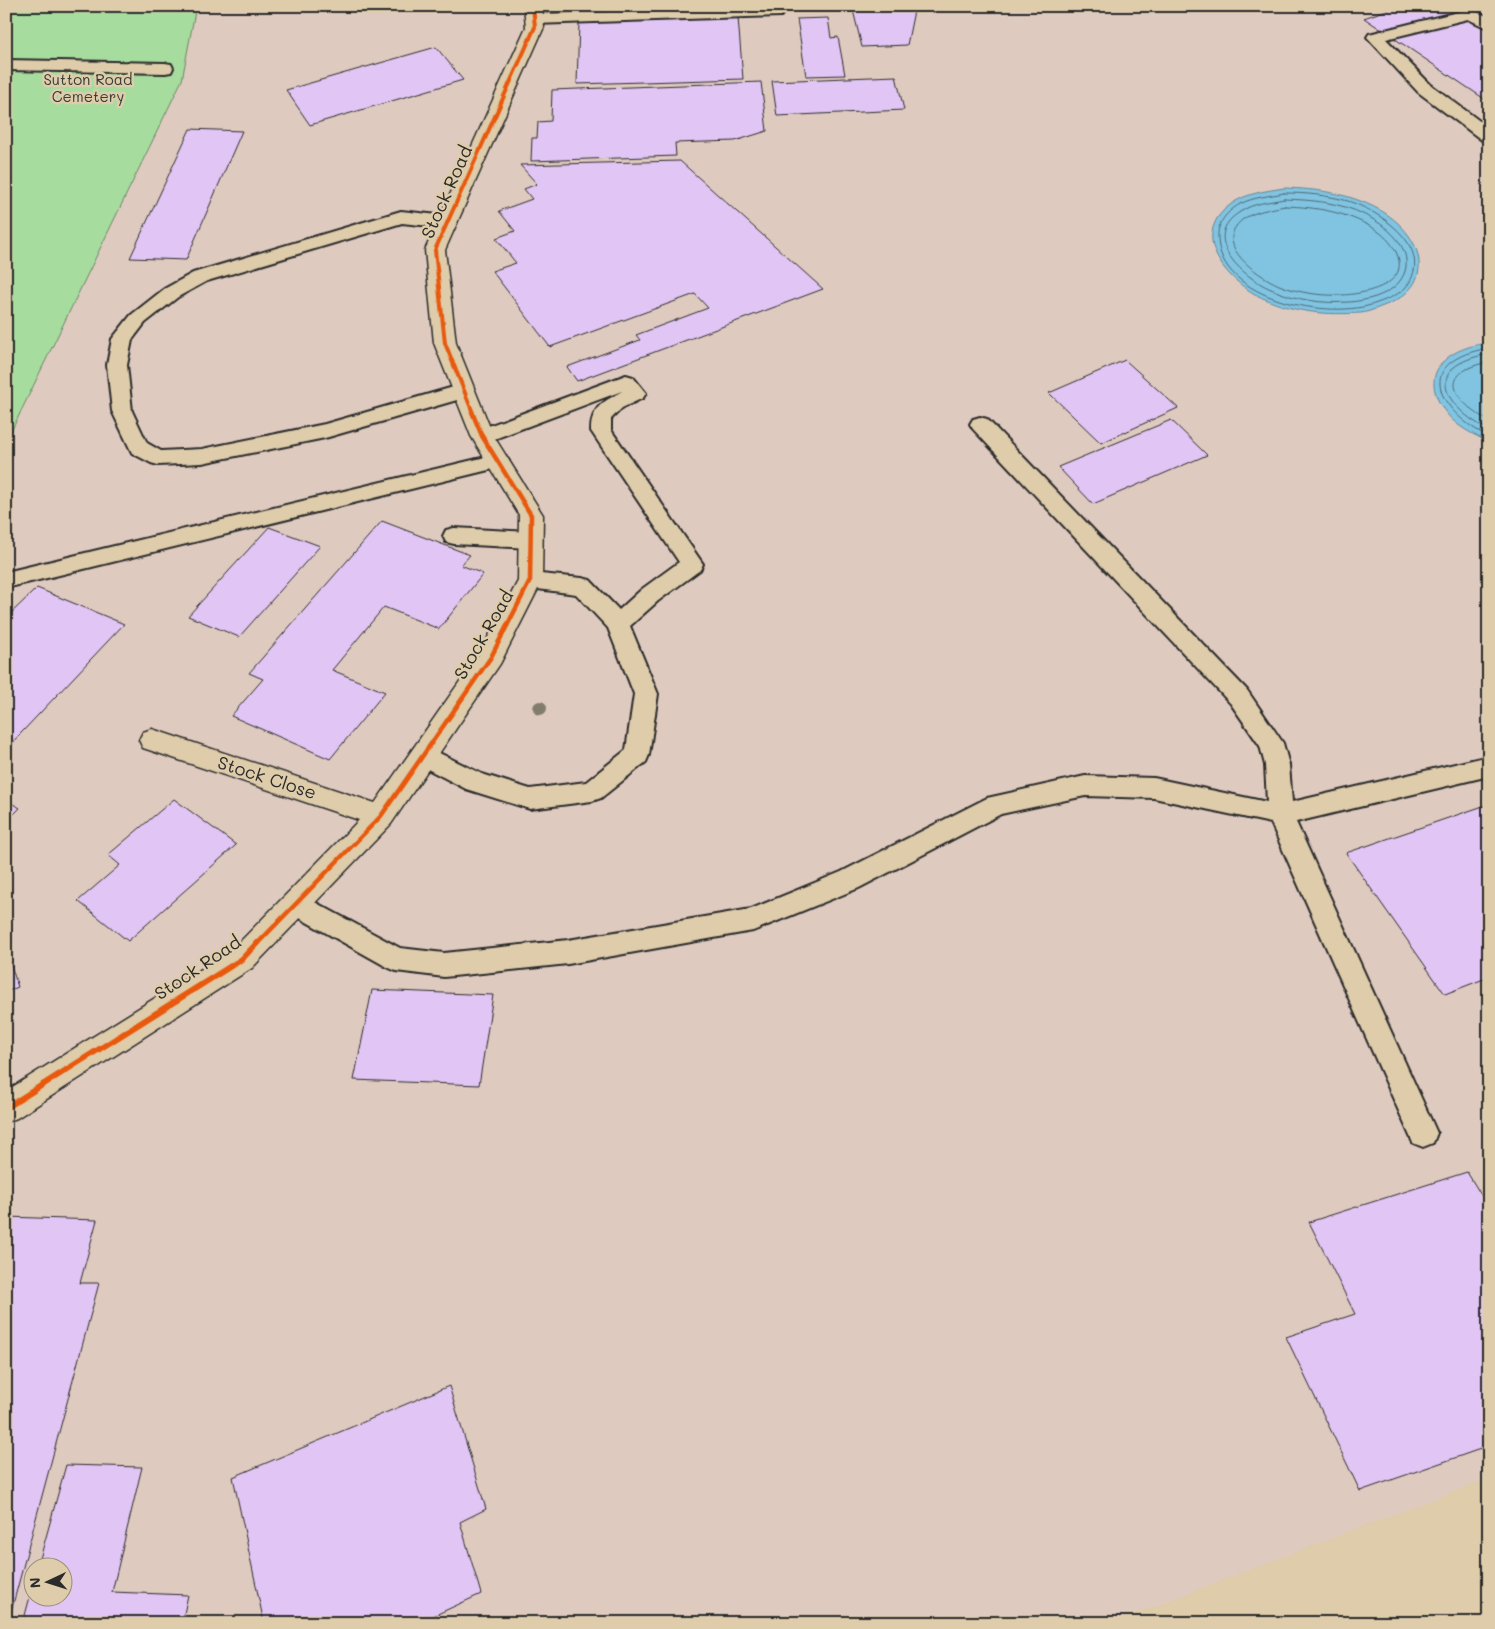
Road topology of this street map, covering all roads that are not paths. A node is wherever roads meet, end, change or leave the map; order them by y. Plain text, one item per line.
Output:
1 (534, 13) edge
2 (775, 13) dead end
3 (1489, 24) edge
4 (6, 65) edge
5 (165, 68) dead end
6 (1489, 137) edge
7 (448, 222) junction
8 (464, 391) junction
9 (980, 424) dead end
10 (482, 436) junction
11 (498, 461) junction
12 (454, 536) dead end
13 (530, 540) junction
14 (6, 580) edge
15 (530, 581) junction
16 (618, 624) junction
17 (152, 740) dead end
18 (423, 755) junction
19 (1489, 766) edge
20 (1280, 815) junction
21 (381, 816) junction
22 (296, 903) junction
23 (6, 1108) edge
24 (1423, 1133) dead end

1 - 2 lane
1 - 7 street, Stock Road
3 - 6 lane
4 - 5 lane
7 - 8 street, Stock Road
7 - 8 lane
8 - 10 street, Stock Road
9 - 20 lane
10 - 11 street, Stock Road
10 - 16 lane
11 - 13 street, Stock Road
11 - 14 lane
12 - 13 lane
13 - 15 street, Stock Road
15 - 16 lane
15 - 18 street, Stock Road
16 - 18 lane
17 - 21 street, Stock Close
18 - 21 street, Stock Road
19 - 20 lane
20 - 22 lane
20 - 24 lane
21 - 22 street, Stock Road
22 - 23 street, Stock Road

